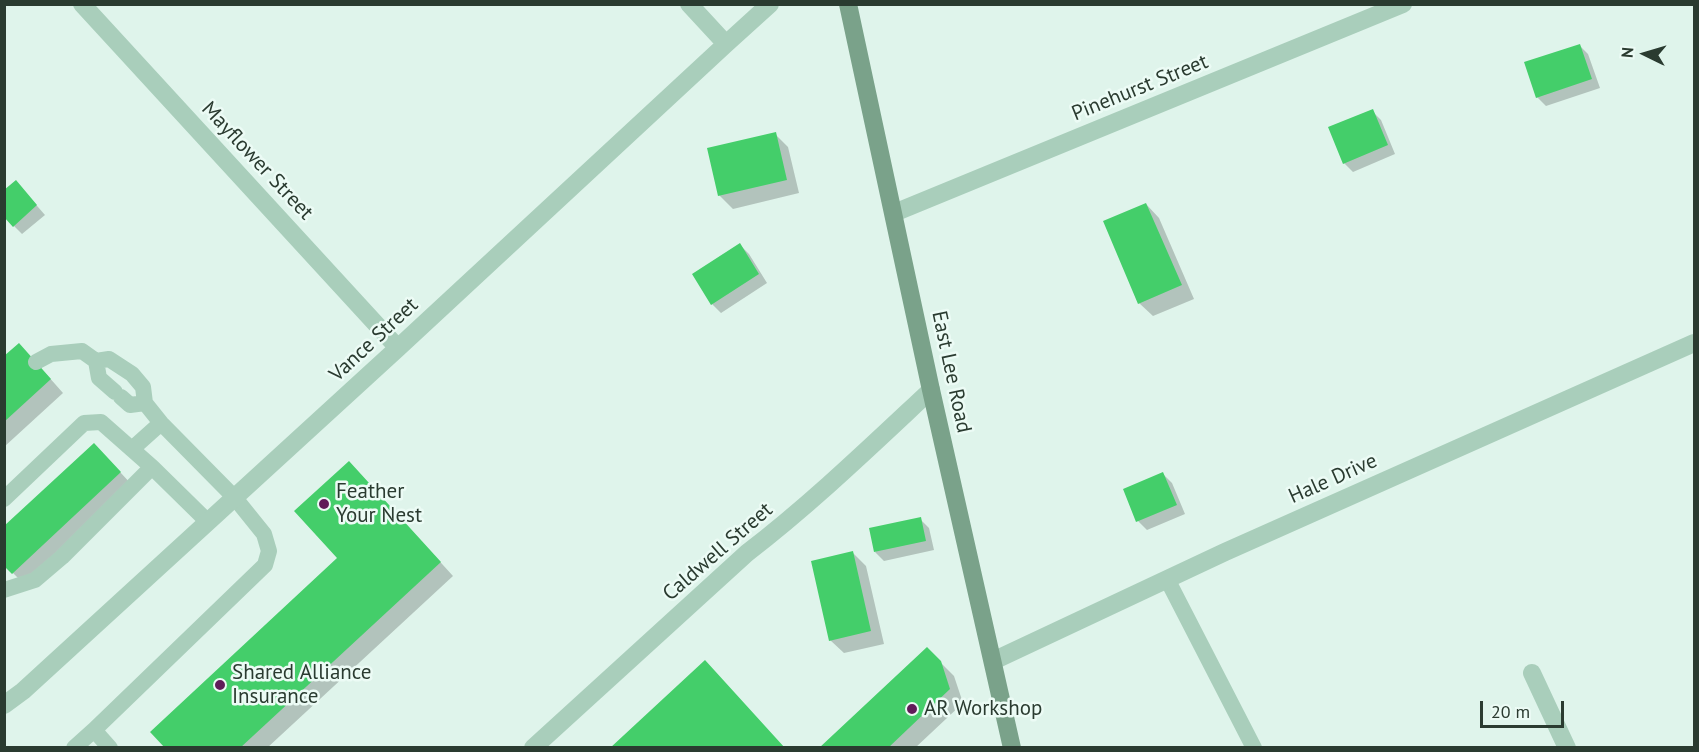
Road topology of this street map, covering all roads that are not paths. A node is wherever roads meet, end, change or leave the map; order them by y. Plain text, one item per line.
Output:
1 (82, 4) edge
2 (689, 4) edge
3 (770, 4) edge
4 (848, 4) edge
5 (1403, 4) edge
6 (726, 44) junction
7 (894, 213) junction
8 (1695, 343) edge
9 (398, 348) junction
10 (96, 361) junction
11 (36, 362) dead end
12 (931, 390) junction
13 (145, 403) junction
14 (161, 423) junction
15 (132, 449) junction
16 (152, 467) junction
17 (235, 498) junction
18 (4, 499) edge
19 (208, 522) junction
20 (1167, 579) junction
21 (4, 590) edge
22 (993, 661) junction
23 (1532, 673) dead end
24 (4, 705) edge
25 (94, 730) junction
26 (74, 747) edge
27 (110, 747) edge
28 (533, 747) edge
29 (1012, 747) edge
30 (1254, 747) edge
31 (1567, 747) edge

1 - 9 street, Mayflower Street
2 - 6 street
3 - 6 street, Vance Street
4 - 7 street, East Lee Road
5 - 7 street, Pinehurst Street
6 - 9 street, Vance Street
7 - 12 street, East Lee Road
8 - 20 street, Hale Drive
9 - 17 street, Vance Street
10 - 11 lane
10 - 13 lane
10 - 13 lane
12 - 22 street, East Lee Road
12 - 28 street, Caldwell Street
13 - 14 lane
14 - 15 lane
14 - 17 lane
15 - 16 lane
15 - 18 lane
16 - 19 lane
16 - 21 lane
17 - 19 street, Vance Street
17 - 25 lane
19 - 24 street, Vance Street
20 - 22 street, Hale Drive
20 - 30 lane
22 - 29 street, East Lee Road
23 - 31 street
25 - 26 lane
25 - 27 lane

